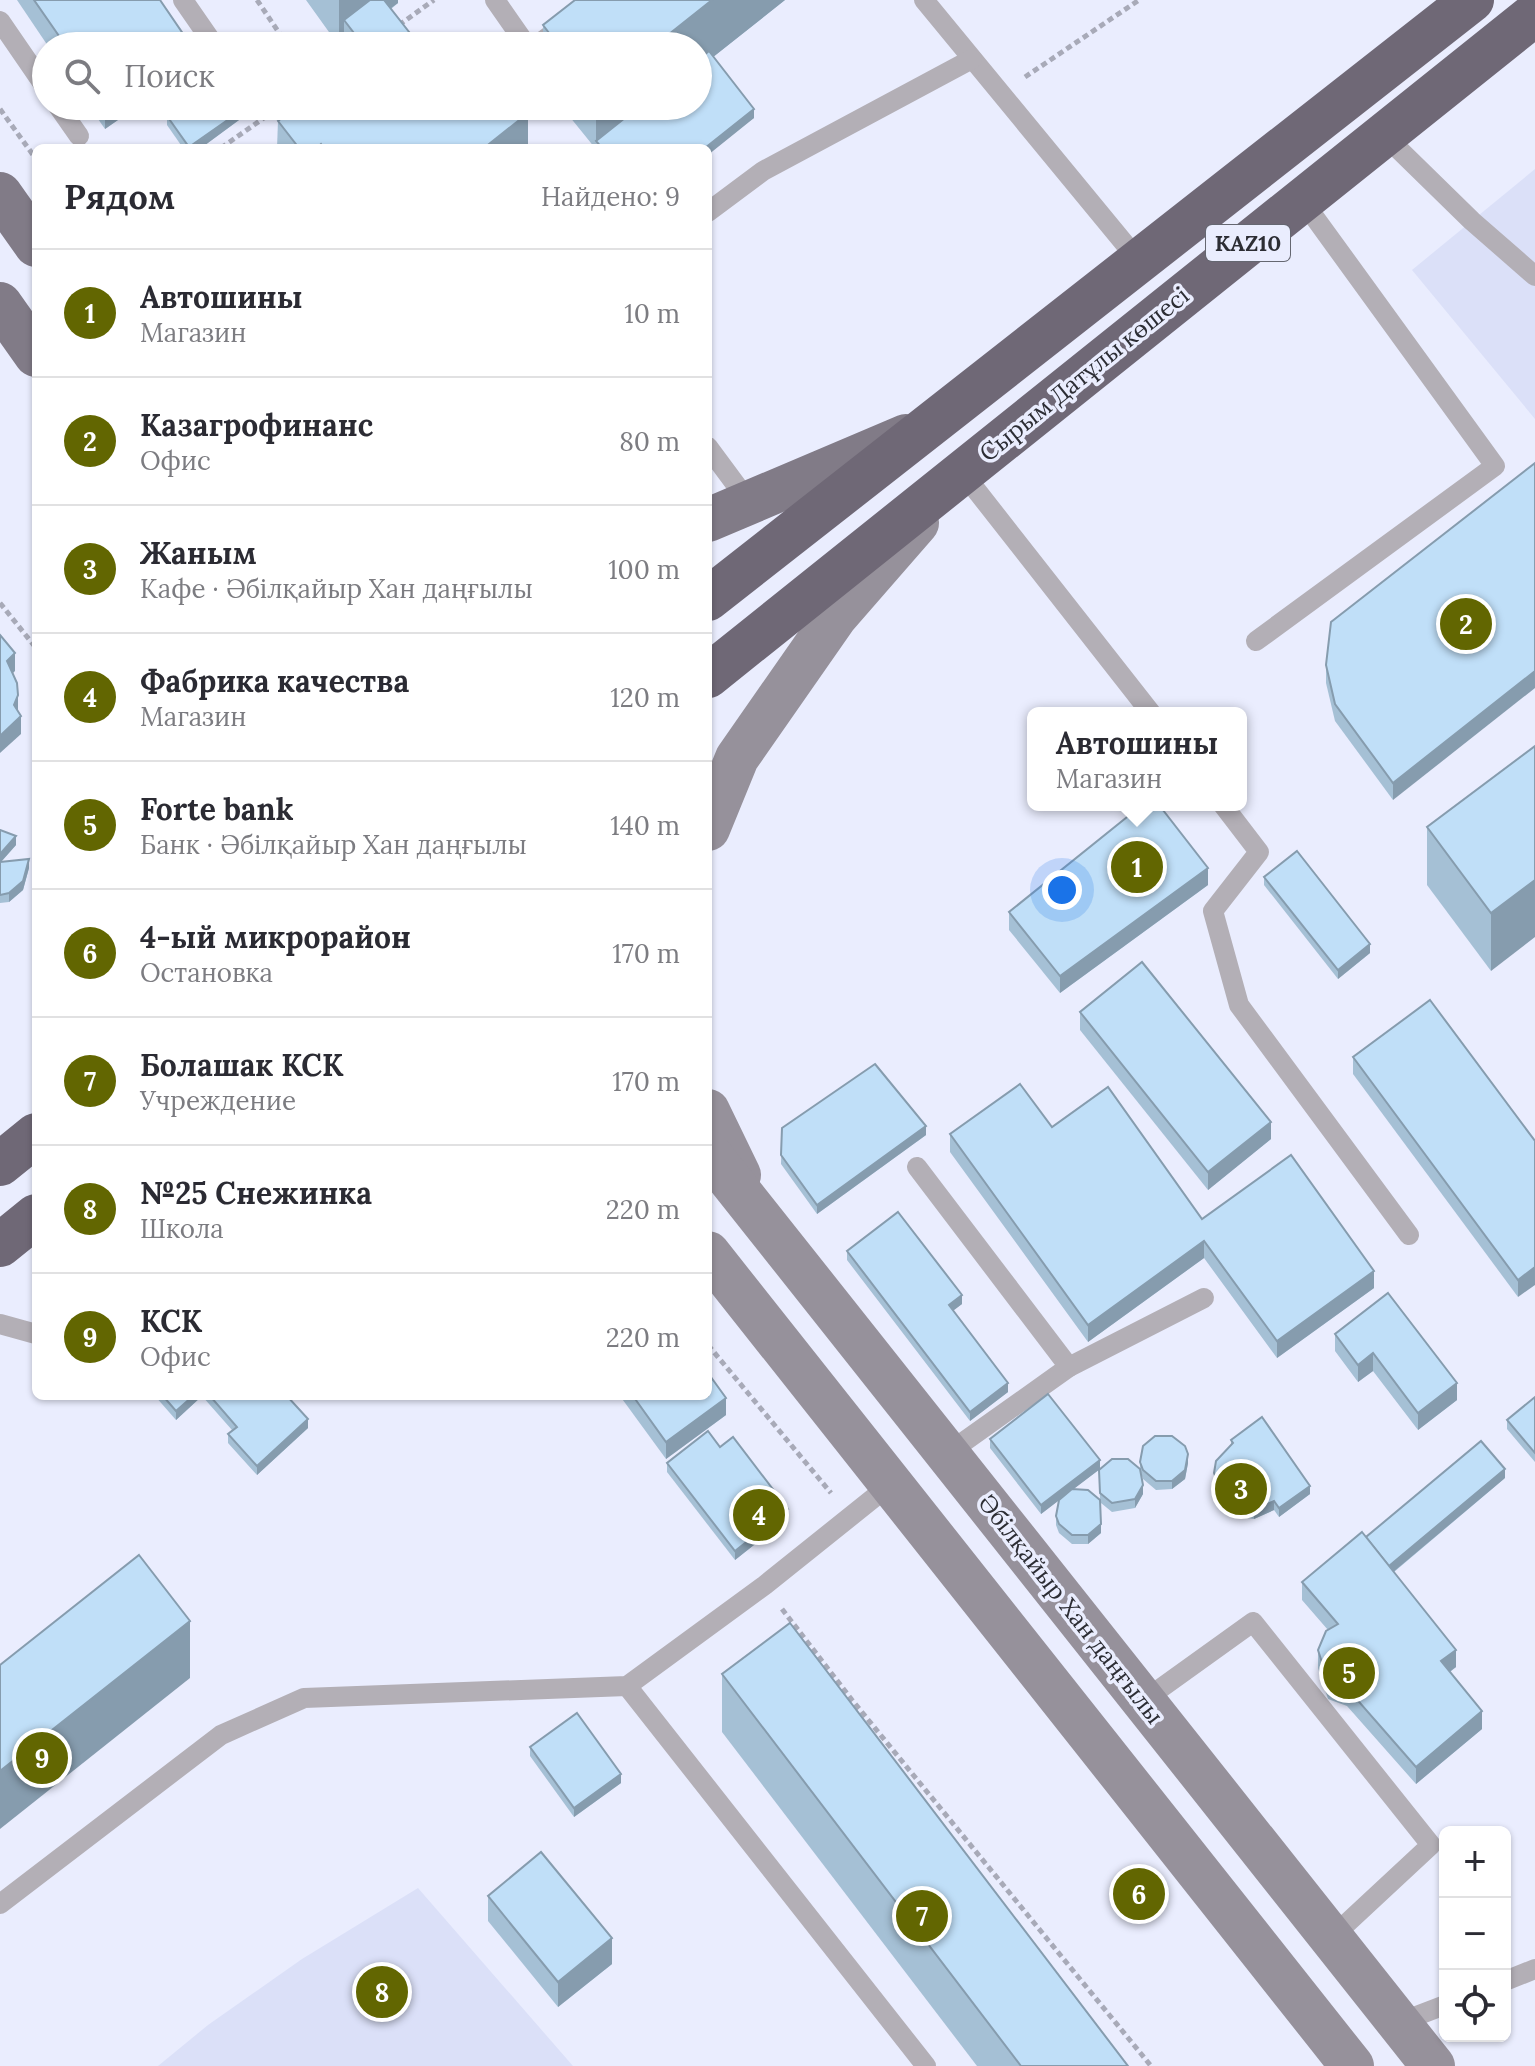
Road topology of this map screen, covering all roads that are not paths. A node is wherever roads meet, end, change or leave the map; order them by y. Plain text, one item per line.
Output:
1 (183, 0) edge
2 (495, 0) edge
3 (597, 0) edge
4 (924, 0) edge
5 (1472, 0) edge
6 (1535, 14) edge
7 (0, 21) edge
8 (205, 32) edge
9 (517, 32) edge
10 (555, 32) edge
11 (972, 59) junction
12 (32, 68) edge
13 (68, 120) edge
14 (1383, 134) junction
15 (79, 136) dead end
16 (0, 194) edge
17 (1302, 200) junction
18 (712, 209) edge
19 (32, 237) edge
20 (1139, 261) junction
21 (1535, 276) edge
22 (0, 304) edge
23 (32, 349) edge
24 (927, 427) junction
25 (712, 452) edge
26 (962, 472) junction
27 (748, 501) junction
28 (712, 518) edge
29 (712, 596) edge
30 (1256, 641) dead end
31 (712, 673) edge
32 (1146, 707) edge
33 (1228, 811) edge
34 (712, 819) edge
35 (712, 1119) edge
36 (32, 1138) edge
37 (712, 1157) edge
38 (0, 1164) edge
39 (917, 1167) dead end
40 (759, 1217) junction
41 (32, 1219) edge
42 (1409, 1235) dead end
43 (0, 1245) edge
44 (712, 1259) edge
45 (1204, 1298) dead end
46 (0, 1324) edge
47 (32, 1333) edge
48 (1069, 1367) junction
49 (948, 1453) junction
50 (891, 1484) junction
51 (627, 1686) junction
52 (1143, 1701) junction
53 (0, 1904) edge
54 (1331, 1938) junction
55 (1535, 1969) edge
56 (1511, 1979) edge
57 (1439, 2007) edge
58 (1398, 2023) junction
59 (926, 2066) edge
60 (1352, 2066) edge
61 (1433, 2066) edge

1 - 8 lane
2 - 9 lane
3 - 10 lane
4 - 11 lane
5 - 20 highway, KAZ10
6 - 14 highway, Сырым Датұлы көшесі / KAZ10
7 - 12 lane
11 - 18 lane
11 - 20 lane
13 - 15 lane
14 - 17 highway, Сырым Датұлы көшесі / KAZ10
14 - 21 lane
16 - 19 main road
17 - 26 highway, Сырым Датұлы көшесі / KAZ10
17 - 30 lane
20 - 24 highway, KAZ10
22 - 23 main road
24 - 27 main road
24 - 29 highway, KAZ10
25 - 27 lane
26 - 31 highway, Сырым Датұлы көшесі / KAZ10
26 - 32 lane
26 - 34 main road
27 - 28 main road
33 - 42 lane
35 - 40 main road
36 - 38 highway
37 - 40 main road, Әбілқайыр Хан даңғылы
39 - 48 lane
40 - 49 main road, Әбілқайыр Хан даңғылы
41 - 43 highway
44 - 50 main road
45 - 48 lane
46 - 47 lane
48 - 49 lane
49 - 52 main road, Әбілқайыр Хан даңғылы
50 - 51 lane
50 - 60 main road
51 - 53 lane
51 - 59 lane
52 - 54 main road, Әбілқайыр Хан даңғылы
52 - 54 lane
54 - 58 main road, Әбілқайыр Хан даңғылы
55 - 56 lane
57 - 58 lane
58 - 61 main road, Әбілқайыр Хан даңғылы

